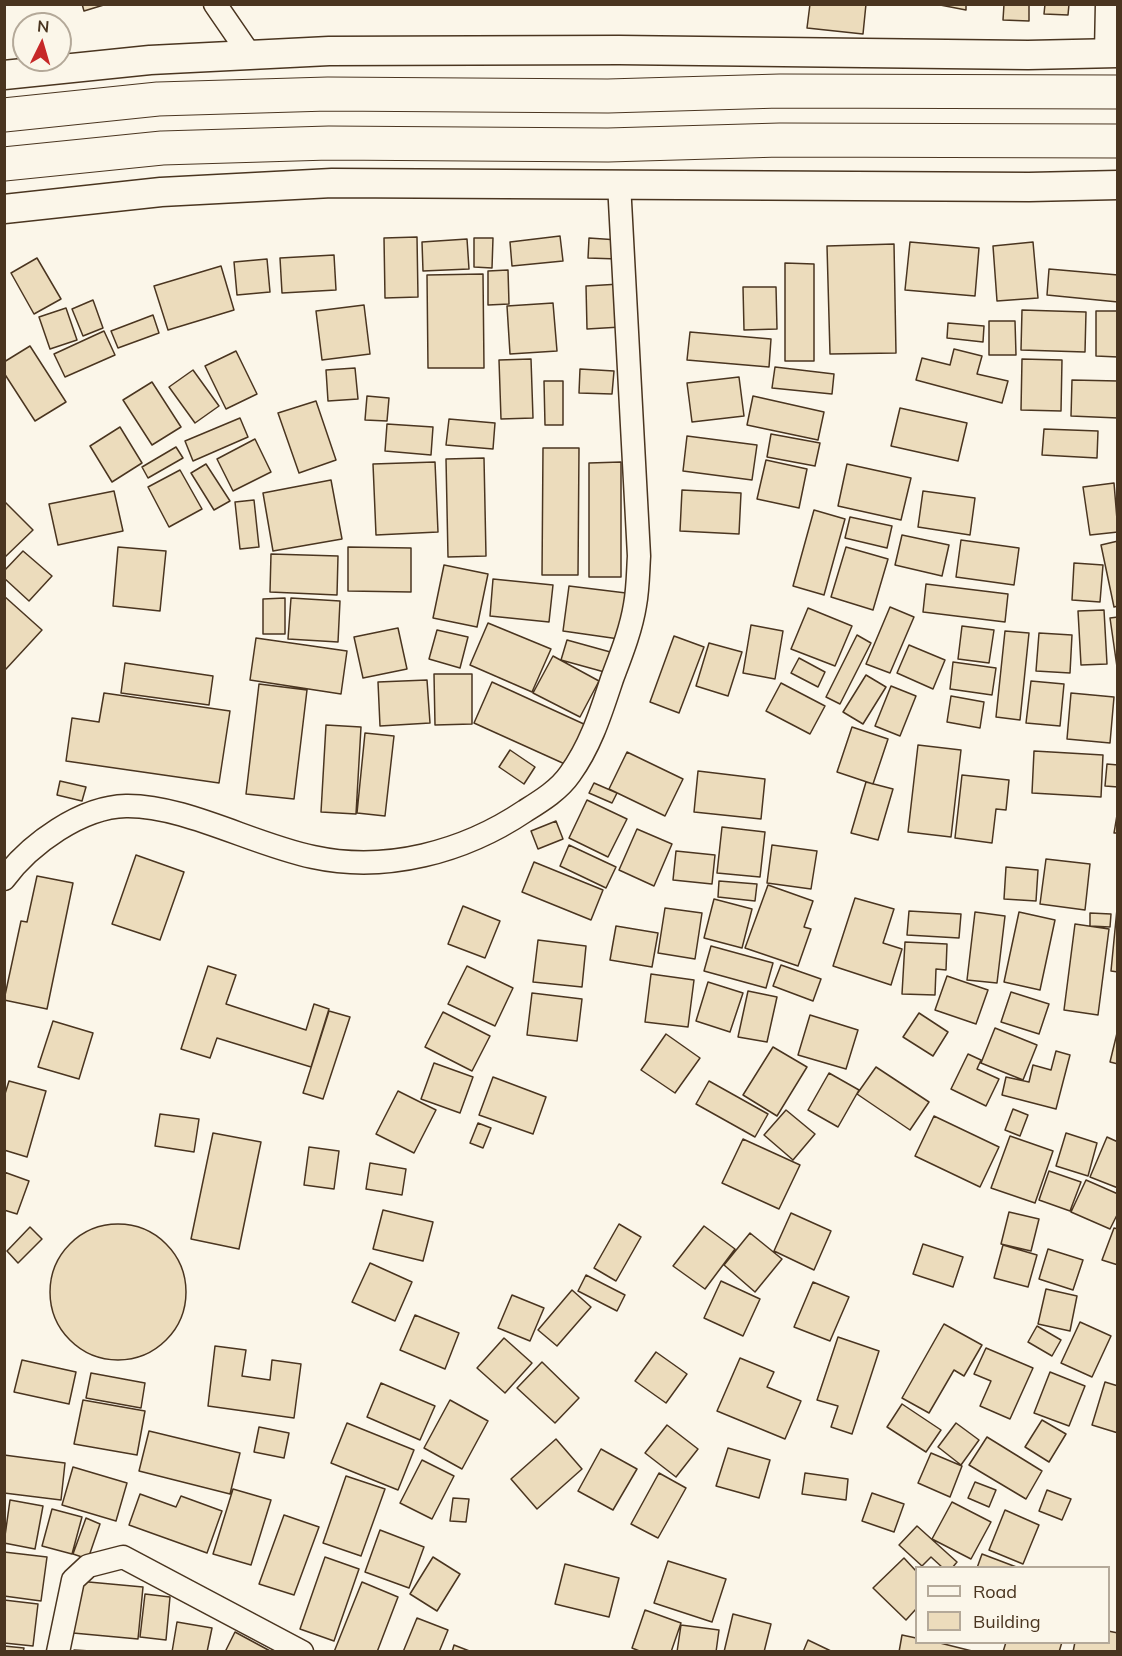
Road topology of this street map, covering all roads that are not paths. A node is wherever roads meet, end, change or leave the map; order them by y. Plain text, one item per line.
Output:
1 (215, 4) edge
2 (1107, 4) edge
3 (1112, 53) edge
4 (250, 55) junction
5 (4, 75) edge
6 (1118, 92) edge
7 (4, 115) edge
8 (1118, 141) edge
9 (4, 164) edge
10 (619, 183) junction
11 (1118, 185) edge
12 (4, 209) edge
13 (4, 879) edge
14 (58, 1652) edge
15 (302, 1652) edge

1 - 4 street
2 - 3 street
3 - 4 street
4 - 5 street
6 - 7 highway
8 - 9 highway
10 - 11 street
10 - 12 street
10 - 13 street
14 - 15 street

